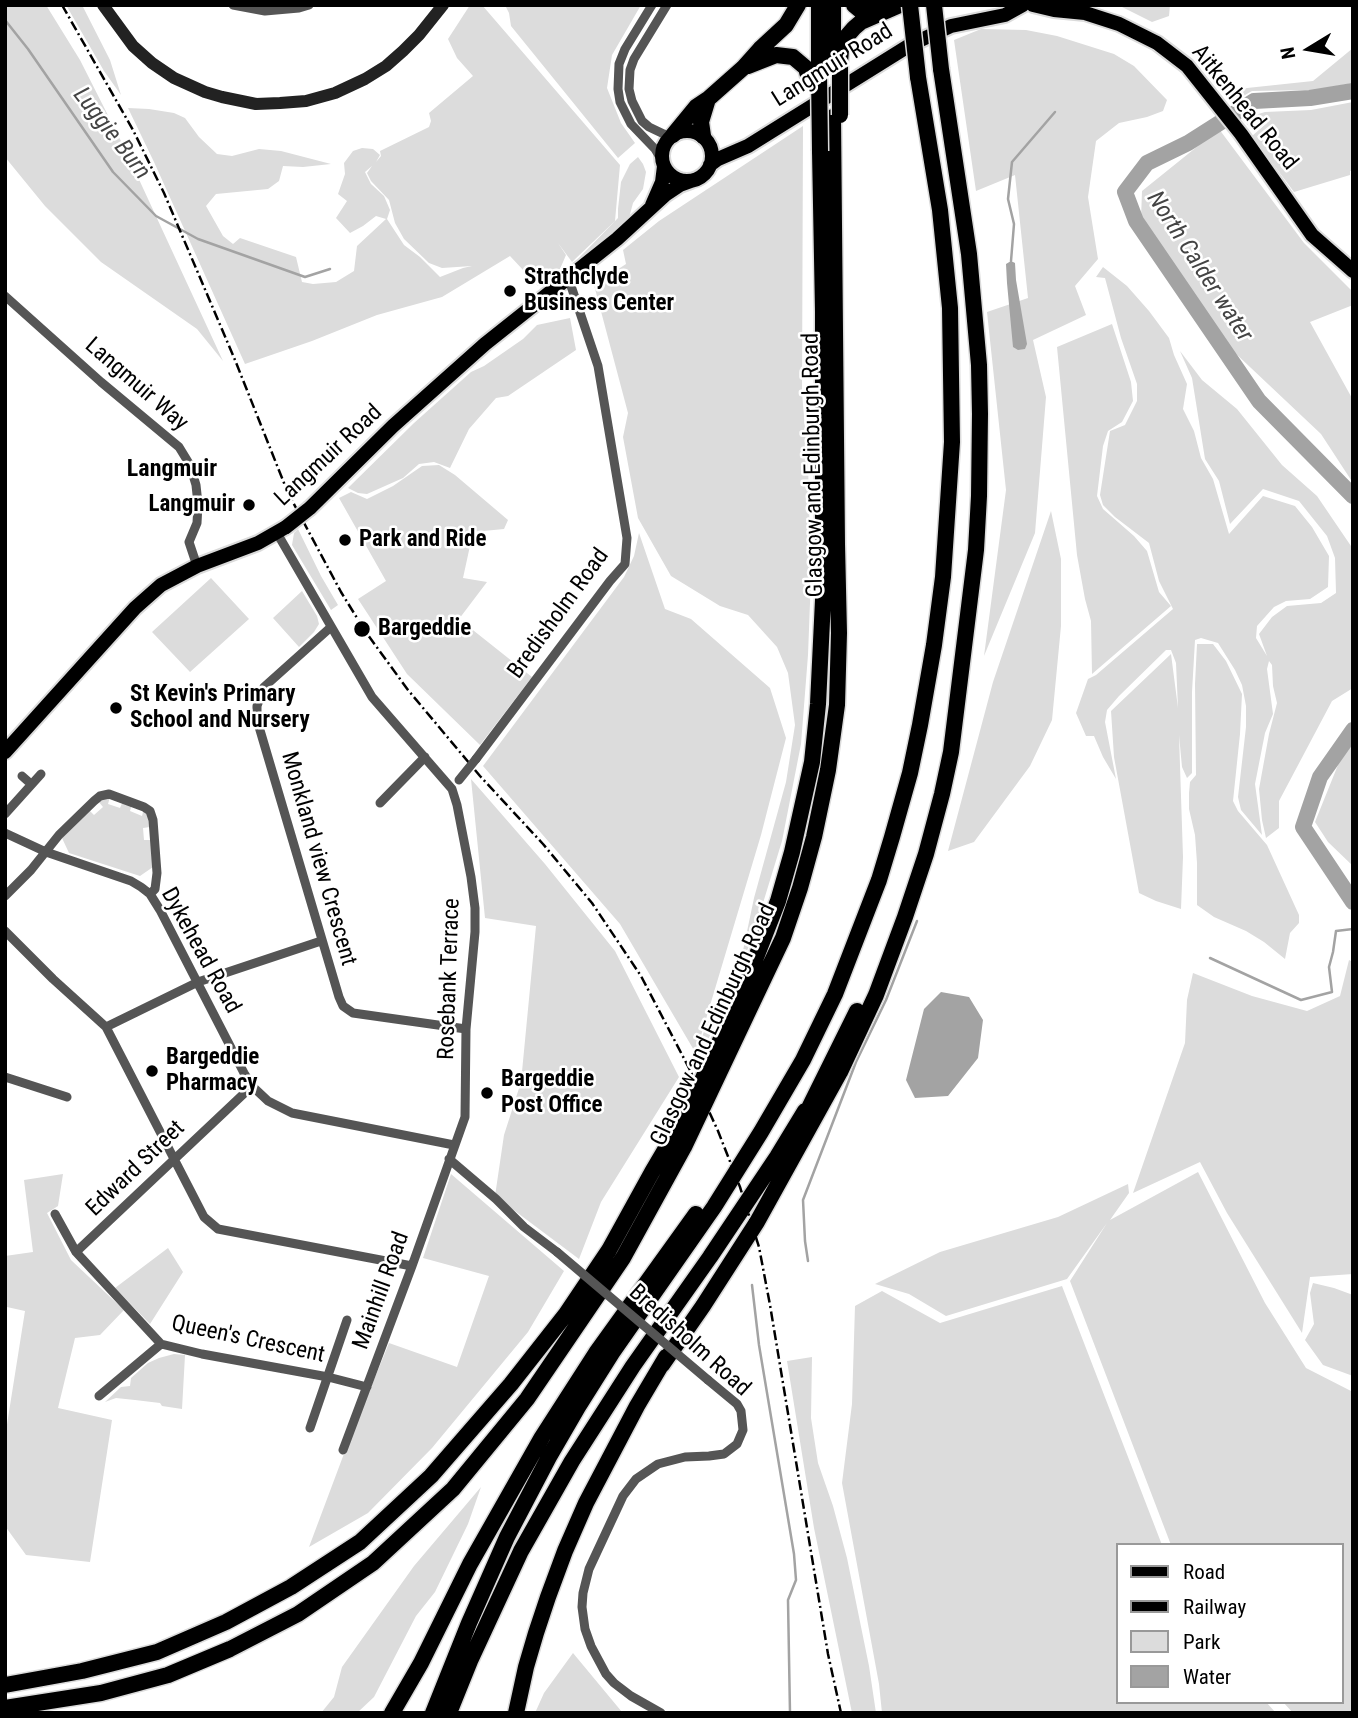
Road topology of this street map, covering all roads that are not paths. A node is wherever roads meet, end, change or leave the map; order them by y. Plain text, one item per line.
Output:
1 (103, 5) edge
2 (233, 5) edge
3 (309, 5) edge
4 (443, 5) edge
5 (652, 5) edge
6 (667, 5) edge
7 (798, 5) edge
8 (820, 5) edge
9 (833, 5) edge
10 (854, 5) edge
11 (900, 5) edge
12 (910, 5) edge
13 (934, 5) edge
14 (1023, 5) edge
15 (1033, 5) edge
16 (883, 11) junction
17 (743, 68) junction
18 (826, 71) junction
19 (708, 99) junction
20 (672, 136) junction
21 (706, 139) junction
22 (748, 146) junction
23 (664, 164) junction
24 (710, 165) junction
25 (691, 181) junction
26 (650, 209) junction
27 (1353, 271) edge
28 (568, 277) junction
29 (5, 296) edge
30 (281, 530) junction
31 (197, 566) junction
32 (331, 627) junction
33 (967, 630) junction
34 (5, 752) edge
35 (425, 757) junction
36 (41, 774) dead end
37 (22, 776) dead end
38 (31, 784) junction
39 (452, 789) junction
40 (380, 803) dead end
41 (5, 814) edge
42 (5, 833) edge
43 (46, 852) junction
44 (150, 894) junction
45 (5, 896) edge
46 (870, 904) junction
47 (5, 931) edge
48 (321, 941) junction
49 (198, 982) junction
50 (106, 1027) junction
51 (466, 1029) junction
52 (5, 1077) edge
53 (252, 1086) junction
54 (817, 1090) junction
55 (66, 1097) dead end
56 (454, 1145) junction
57 (174, 1159) junction
58 (449, 1159) junction
59 (55, 1214) dead end
60 (76, 1252) junction
61 (412, 1266) junction
62 (648, 1301) junction
63 (347, 1320) dead end
64 (160, 1344) junction
65 (662, 1364) junction
66 (328, 1377) junction
67 (367, 1387) junction
68 (99, 1396) dead end
69 (310, 1428) dead end
70 (343, 1450) dead end
71 (445, 1615) junction
72 (5, 1685) edge
73 (5, 1709) edge
74 (392, 1713) edge
75 (433, 1713) edge
76 (449, 1713) edge
77 (516, 1713) edge
78 (661, 1713) edge

1 - 4 street
2 - 3 street
5 - 23 street
6 - 20 street
7 - 17 highway
8 - 18 highway, Glasgow and Edinburgh Road
9 - 18 highway, Glasgow and Edinburgh Road
10 - 16 highway
11 - 16 highway
12 - 46 highway, bridge
13 - 33 highway, bridge
14 - 22 main road, Langmuir Road
15 - 27 main road, Aitkenhead Road
16 - 18 highway
17 - 18 highway
17 - 19 highway
18 - 72 highway, Glasgow and Edinburgh Road
18 - 73 highway, Glasgow and Edinburgh Road
19 - 20 highway
19 - 21 highway
20 - 21 main road
20 - 23 main road
21 - 22 main road
21 - 24 main road
22 - 24 main road, Langmuir Road
23 - 25 main road
23 - 26 main road, Langmuir Road
24 - 25 main road
25 - 26 main road, Langmuir Road
26 - 28 main road, Langmuir Road
28 - 30 main road, Langmuir Road, bridge
28 - 39 street, Bredisholm Road, bridge
29 - 31 street, Langmuir Way
30 - 31 main road, Langmuir Road
30 - 32 street, Rosebank Terrace
31 - 34 main road, Langmuir Road
32 - 35 street, Rosebank Terrace
32 - 48 street, Monkland view Crescent
33 - 54 highway
33 - 65 highway
35 - 39 street, Rosebank Terrace
35 - 40 street
36 - 38 street
37 - 38 street
38 - 41 street
39 - 51 street, Rosebank Terrace
42 - 43 street, Dykehead Road
43 - 44 street, Dykehead Road
43 - 44 street
43 - 45 street
44 - 49 street, Dykehead Road
46 - 62 highway
46 - 71 highway
47 - 50 street
48 - 49 street
48 - 51 street, Monkland view Crescent
49 - 50 street
49 - 53 street, Dykehead Road
50 - 57 street
51 - 56 street, Rosebank Terrace
52 - 55 street
53 - 56 street, Dykehead Road
53 - 57 street, Edward Street
54 - 65 highway
54 - 76 highway
56 - 58 street, Mainhill Road
57 - 60 street, Edward Street
57 - 61 street
58 - 61 street, Mainhill Road
58 - 78 street, Bredisholm Road, bridge
59 - 60 street, Queen's Crescent
60 - 64 street, Queen's Crescent
61 - 67 street, Mainhill Road
62 - 71 highway
62 - 75 highway
63 - 66 street, Mainhill Road
64 - 66 street, Queen's Crescent
64 - 68 street
65 - 77 highway
66 - 67 street, Queen's Crescent
66 - 69 street, Mainhill Road
67 - 70 street, Mainhill Road
71 - 74 highway

